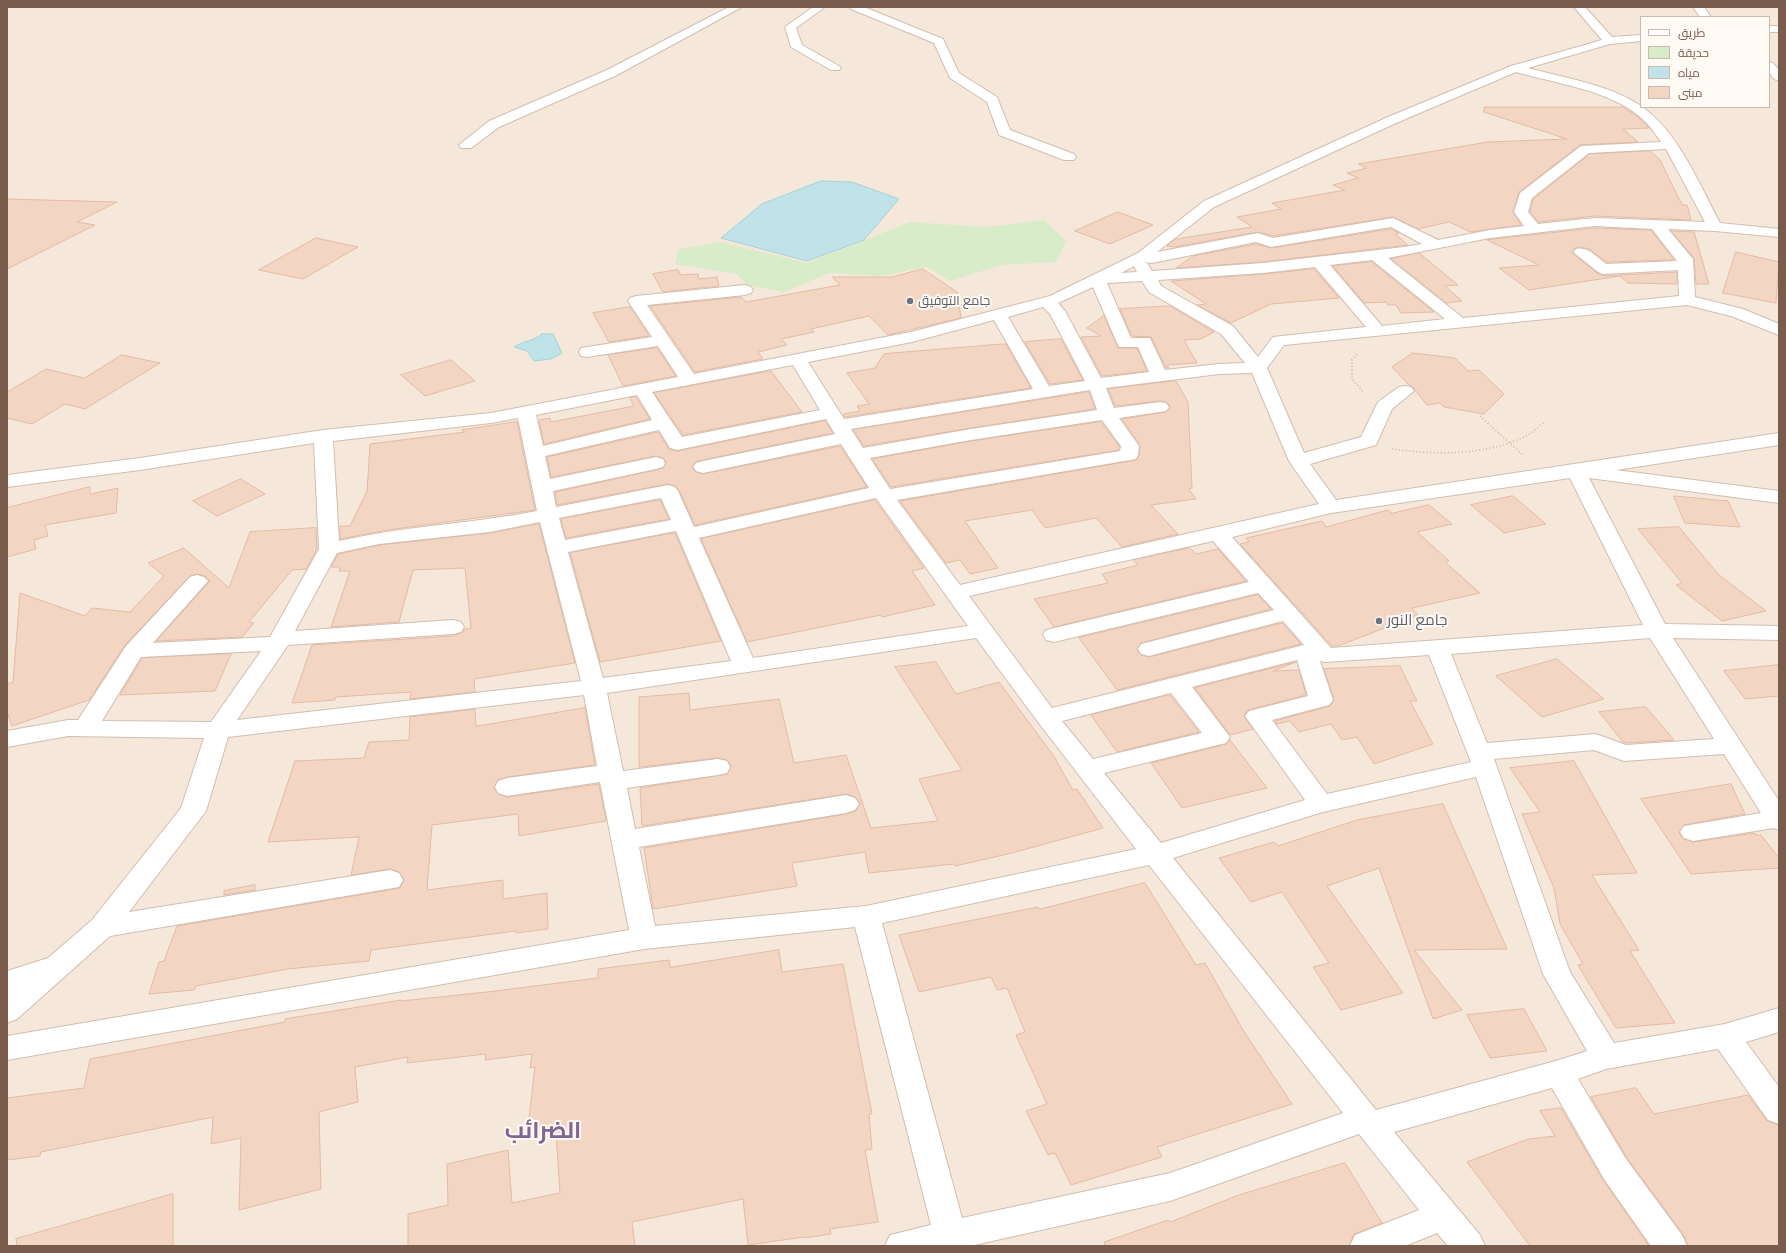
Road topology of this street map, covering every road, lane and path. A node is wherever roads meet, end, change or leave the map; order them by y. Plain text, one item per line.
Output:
1 (737, 7) edge
2 (820, 7) edge
3 (855, 7) edge
4 (1579, 7) edge
5 (1698, 7) edge
6 (1705, 16) edge
7 (1640, 38) edge
8 (1609, 41) junction
9 (1770, 66) edge
10 (835, 68) dead end
11 (1515, 68) junction
12 (1779, 77) edge
13 (466, 145) dead end
14 (1670, 145) junction
15 (1069, 157) dead end
16 (1657, 225) junction
17 (1715, 227) junction
18 (1534, 229) junction
19 (1779, 233) edge
20 (1436, 245) junction
21 (1581, 252) dead end
22 (1375, 255) junction
23 (1140, 258) junction
24 (1319, 262) junction
25 (1685, 265) junction
26 (1148, 276) junction
27 (1097, 279) junction
28 (745, 290) dead end
29 (1687, 300) junction
30 (1046, 302) junction
31 (998, 314) junction
32 (1460, 323) junction
33 (1779, 330) edge
34 (1378, 331) junction
35 (662, 340) junction
36 (1360, 351) dead end
37 (587, 352) dead end
38 (798, 360) junction
39 (1258, 368) junction
40 (1159, 375) junction
41 (690, 381) junction
42 (1096, 384) junction
43 (642, 390) junction
44 (1405, 391) dead end
45 (1044, 392) junction
46 (1384, 406) junction
47 (1160, 408) dead end
48 (526, 412) junction
49 (1107, 414) junction
50 (1480, 416) dead end
51 (1544, 422) dead end
52 (664, 424) junction
53 (844, 432) junction
54 (323, 436) junction
55 (1779, 439) edge
56 (1508, 442) junction
57 (1362, 444) junction
58 (535, 453) junction
59 (1527, 458) dead end
60 (1298, 460) junction
61 (656, 463) dead end
62 (703, 467) dead end
63 (1576, 471) junction
64 (7, 481) edge
65 (542, 487) junction
66 (882, 494) junction
67 (1773, 497) edge
68 (1331, 507) junction
69 (1779, 514) edge
70 (548, 515) junction
71 (685, 529) junction
72 (1218, 534) junction
73 (557, 548) junction
74 (329, 549) junction
75 (197, 581) dead end
76 (1263, 585) junction
77 (955, 593) junction
78 (1288, 613) junction
79 (453, 627) dead end
80 (983, 630) junction
81 (1657, 631) junction
82 (1779, 633) edge
83 (1054, 634) dead end
84 (279, 641) junction
85 (1438, 648) junction
86 (1149, 649) dead end
87 (1312, 650) junction
88 (134, 651) junction
89 (745, 666) junction
90 (1177, 684) junction
91 (594, 687) junction
92 (1046, 717) junction
93 (85, 728) junction
94 (218, 730) junction
95 (7, 739) edge
96 (1730, 746) junction
97 (1482, 759) junction
98 (718, 767) dead end
99 (1087, 769) junction
100 (612, 776) junction
101 (507, 787) dead end
102 (846, 804) dead end
103 (1321, 804) junction
104 (1778, 820) edge
105 (1693, 832) dead end
106 (624, 840) junction
107 (1155, 854) junction
108 (390, 880) dead end
109 (866, 916) junction
110 (102, 927) junction
111 (644, 938) junction
112 (58, 966) junction
113 (7, 982) edge
114 (7, 1011) edge
115 (1779, 1020) edge
116 (1725, 1036) junction
117 (7, 1048) edge
118 (1606, 1057) junction
119 (1559, 1073) junction
120 (1779, 1111) edge
121 (1370, 1125) junction
122 (1443, 1215) junction
123 (950, 1235) junction
124 (902, 1246) edge
125 (1367, 1246) edge
126 (1468, 1246) edge
127 (1670, 1246) edge

1 - 13 street
2 - 10 street
3 - 15 street
4 - 8 street
5 - 6 street
7 - 8 street
8 - 11 street
9 - 12 street
11 - 14 street
11 - 23 street
14 - 17 street
14 - 18 street
16 - 17 street
16 - 18 street
16 - 25 street
17 - 19 street
18 - 20 street
20 - 22 street
20 - 23 street
21 - 25 street
22 - 24 street
22 - 32 street
23 - 26 street
23 - 27 street
24 - 26 street
24 - 34 street
25 - 29 street
26 - 27 street
26 - 39 street
27 - 30 street
27 - 40 street
28 - 35 street
29 - 32 street
29 - 33 street
30 - 31 street
30 - 42 street
31 - 38 street
31 - 45 street
32 - 34 street
34 - 39 street
35 - 37 street
35 - 41 street
36 - 46 path
38 - 41 street
38 - 53 street
39 - 40 street
39 - 60 street
40 - 42 street
41 - 43 street
42 - 45 street
42 - 49 street
43 - 48 street
43 - 52 street
44 - 46 street
45 - 53 street
46 - 57 street
47 - 49 street
48 - 54 street
48 - 58 street
49 - 53 street
49 - 66 street
50 - 56 path
51 - 56 path
52 - 53 street
52 - 58 street
53 - 62 street
53 - 66 street
54 - 64 street
54 - 74 street
55 - 63 street
56 - 57 path
56 - 59 path
57 - 60 street
58 - 65 street
60 - 68 street
61 - 65 street
63 - 67 street
63 - 68 street
63 - 81 street
65 - 70 street
66 - 71 street
66 - 77 street
67 - 69 street
68 - 72 street
70 - 71 street
70 - 73 street
70 - 74 street
71 - 73 street
71 - 89 street
72 - 76 street
72 - 77 street
73 - 91 street
74 - 84 street
75 - 88 street
76 - 78 street
76 - 83 street
77 - 80 street
78 - 86 street
78 - 87 street
79 - 84 street
80 - 89 street
80 - 92 street
81 - 82 street
81 - 85 street
81 - 96 street
84 - 88 street
84 - 94 street
85 - 87 street
85 - 97 street
87 - 90 street
87 - 103 street
88 - 93 street
89 - 91 street
90 - 92 street
90 - 99 street
91 - 94 street
91 - 100 street
92 - 99 street
93 - 94 street
93 - 95 street
94 - 110 street
96 - 97 street
96 - 104 street
97 - 103 street
97 - 118 street
98 - 100 street
99 - 107 street
100 - 101 street
100 - 106 street
102 - 106 street
103 - 107 street
104 - 105 street
106 - 111 street
107 - 109 street
107 - 121 street
108 - 110 street
109 - 111 street
109 - 123 street
110 - 112 street
111 - 117 street
112 - 113 street
112 - 114 street
115 - 116 street
116 - 118 street
116 - 120 street
118 - 119 street
119 - 121 street
119 - 127 street
121 - 122 street
121 - 123 street
122 - 125 street
122 - 126 street
123 - 124 street

